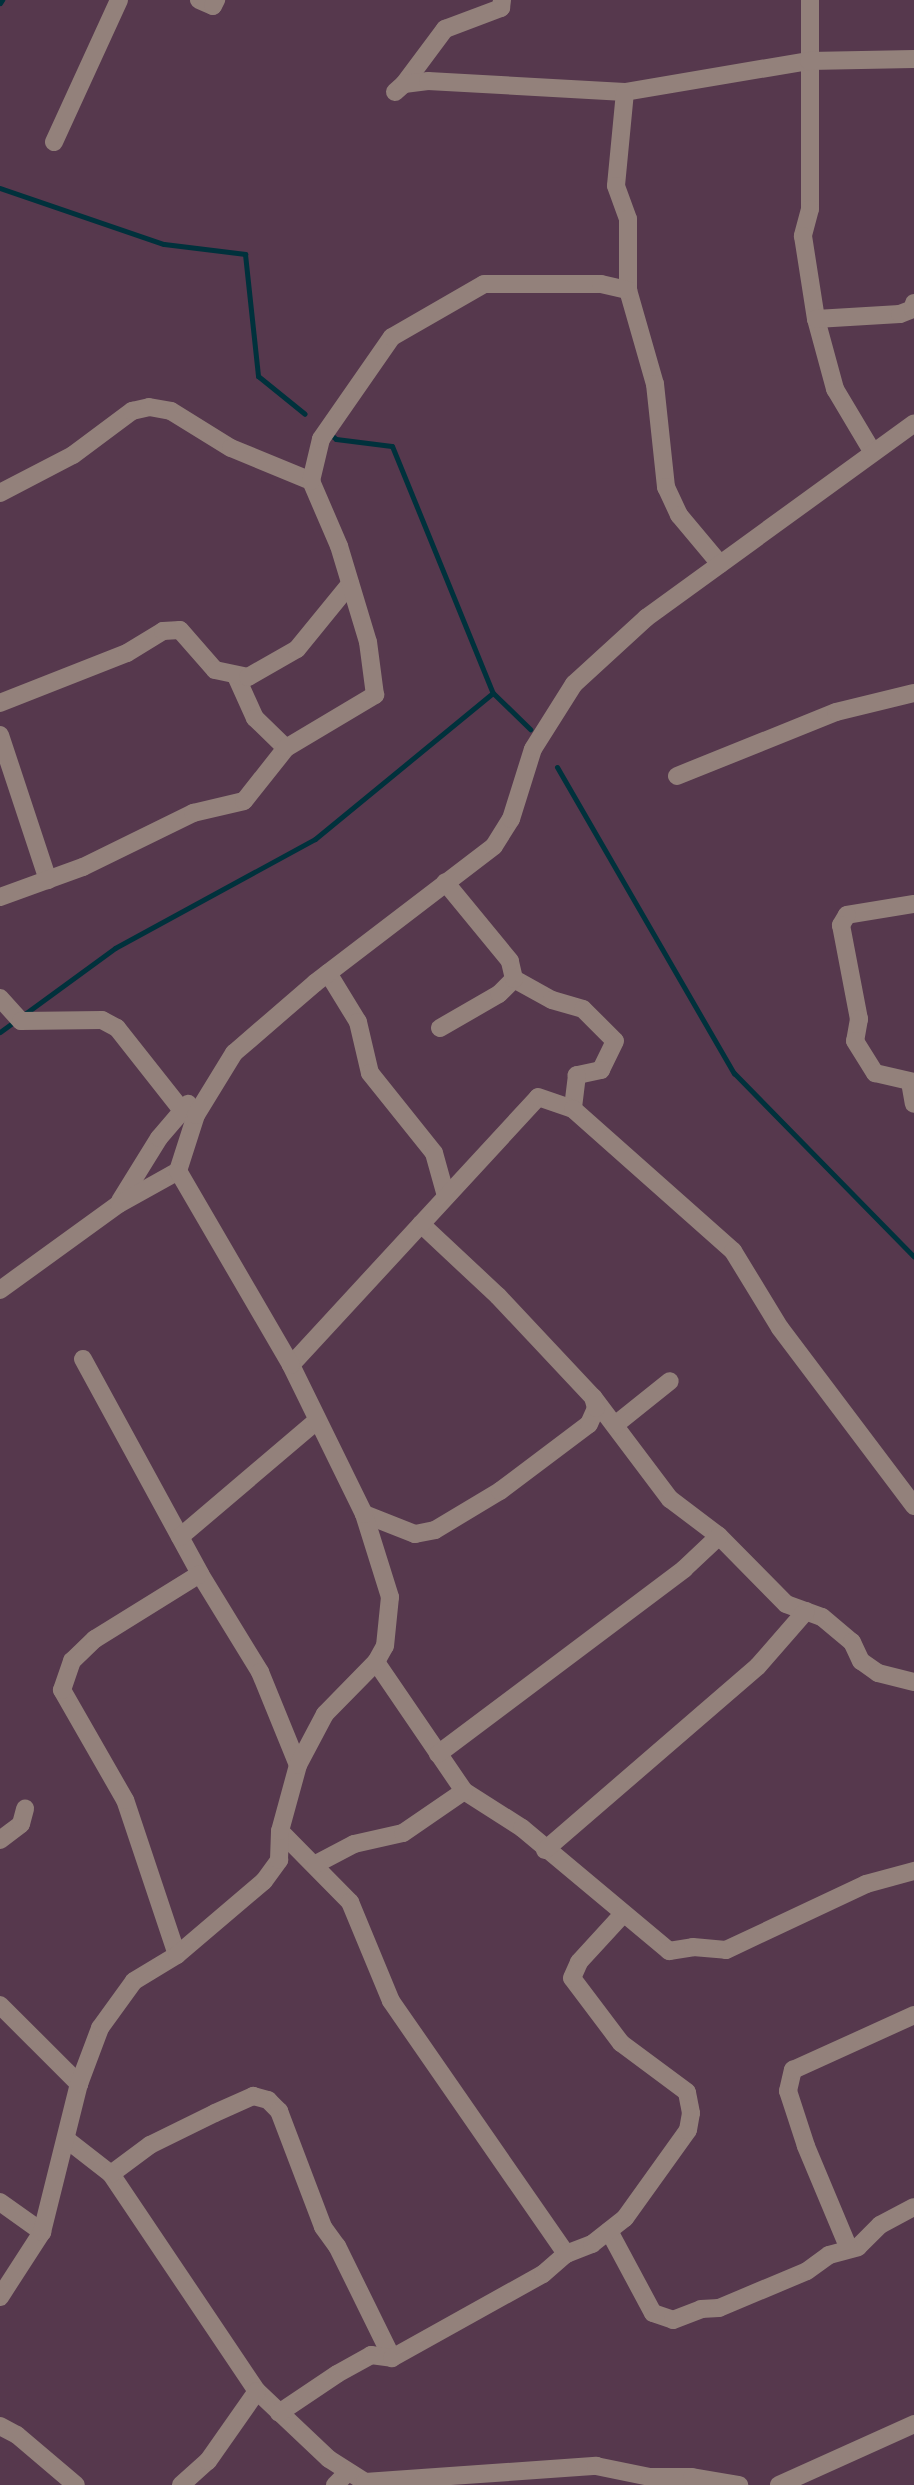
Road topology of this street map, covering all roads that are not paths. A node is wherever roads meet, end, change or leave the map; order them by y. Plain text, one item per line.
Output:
1 (118, 0) edge
2 (199, 0) edge
3 (216, 0) edge
4 (502, 0) edge
5 (810, 0) edge
6 (914, 59) edge
7 (809, 61) junction
8 (625, 92) junction
9 (54, 142) dead end
10 (628, 290) junction
11 (914, 303) edge
12 (816, 319) junction
13 (914, 423) edge
14 (872, 451) junction
15 (311, 481) junction
16 (0, 493) edge
17 (720, 564) junction
18 (350, 584) junction
19 (236, 676) junction
20 (914, 693) edge
21 (0, 703) edge
22 (0, 735) edge
23 (286, 748) junction
24 (677, 776) dead end
25 (48, 880) junction
26 (445, 882) junction
27 (0, 897) edge
28 (914, 904) edge
29 (328, 973) junction
30 (514, 979) junction
31 (0, 998) edge
32 (440, 1028) dead end
33 (213, 1082) junction
34 (912, 1082) edge
35 (914, 1104) edge
36 (181, 1109) junction
37 (573, 1110) junction
38 (178, 1171) junction
39 (446, 1196) junction
40 (119, 1204) junction
41 (421, 1224) junction
42 (0, 1290) edge
43 (83, 1359) dead end
44 (291, 1365) junction
45 (670, 1381) dead end
46 (593, 1397) junction
47 (316, 1422) junction
48 (615, 1425) junction
49 (914, 1506) edge
50 (364, 1514) junction
51 (719, 1536) junction
52 (180, 1537) junction
53 (200, 1574) junction
54 (806, 1611) junction
55 (376, 1662) junction
56 (914, 1682) edge
57 (438, 1754) junction
58 (298, 1765) junction
59 (464, 1791) junction
60 (25, 1809) dead end
61 (280, 1831) junction
62 (0, 1840) edge
63 (545, 1850) junction
64 (316, 1864) junction
65 (914, 1871) edge
66 (624, 1914) junction
67 (177, 1955) junction
68 (0, 2005) edge
69 (914, 2015) edge
70 (79, 2084) junction
71 (66, 2139) junction
72 (111, 2174) junction
73 (0, 2202) edge
74 (914, 2207) edge
75 (609, 2231) junction
76 (42, 2232) junction
77 (849, 2249) junction
78 (566, 2254) junction
79 (0, 2297) edge
80 (392, 2358) junction
81 (257, 2391) junction
82 (279, 2413) junction
83 (914, 2424) edge
84 (0, 2426) edge
85 (342, 2479) edge
86 (468, 2480) edge
87 (698, 2481) edge
88 (76, 2485) edge
89 (181, 2485) edge
90 (739, 2485) edge
91 (779, 2485) edge

1 - 9 street
2 - 3 street
4 - 8 street
5 - 7 street
6 - 7 street
7 - 8 street
7 - 12 street
8 - 10 street
10 - 15 street
10 - 17 street
11 - 12 street
12 - 14 street
13 - 14 street
14 - 17 street
15 - 16 street
15 - 18 street
17 - 26 street
18 - 19 street
18 - 23 street
19 - 21 street
19 - 23 street
20 - 24 street
22 - 25 street
23 - 25 street
25 - 27 street
26 - 29 street
26 - 30 street
28 - 34 street
29 - 33 street
29 - 39 street
30 - 32 street
30 - 37 street
31 - 36 street
33 - 36 street
33 - 38 street
34 - 35 street
36 - 40 street
37 - 39 street
37 - 49 street
38 - 40 street
38 - 44 street
39 - 41 street
40 - 42 street
41 - 44 street
41 - 46 street
43 - 52 street
44 - 47 street
45 - 48 street
46 - 48 street
46 - 50 street
47 - 50 street
47 - 52 street
48 - 51 street
50 - 55 street
51 - 54 street
51 - 57 street
52 - 53 street
53 - 58 street
53 - 67 street
54 - 56 street
54 - 63 street
55 - 57 street
55 - 58 street
57 - 59 street
58 - 61 street
59 - 63 street
59 - 64 street
60 - 62 street
61 - 64 street
61 - 67 street
63 - 66 street
64 - 78 street
65 - 66 street
66 - 75 street
67 - 70 street
68 - 70 street
69 - 77 street
70 - 71 street
71 - 72 street
71 - 76 street
72 - 80 street
72 - 81 street
73 - 76 street
74 - 77 street
75 - 77 street
75 - 78 street
76 - 79 street
78 - 80 street
80 - 82 street
81 - 82 street
81 - 89 street
82 - 85 street
83 - 91 street
84 - 88 street
85 - 86 street
86 - 87 street
87 - 90 street

